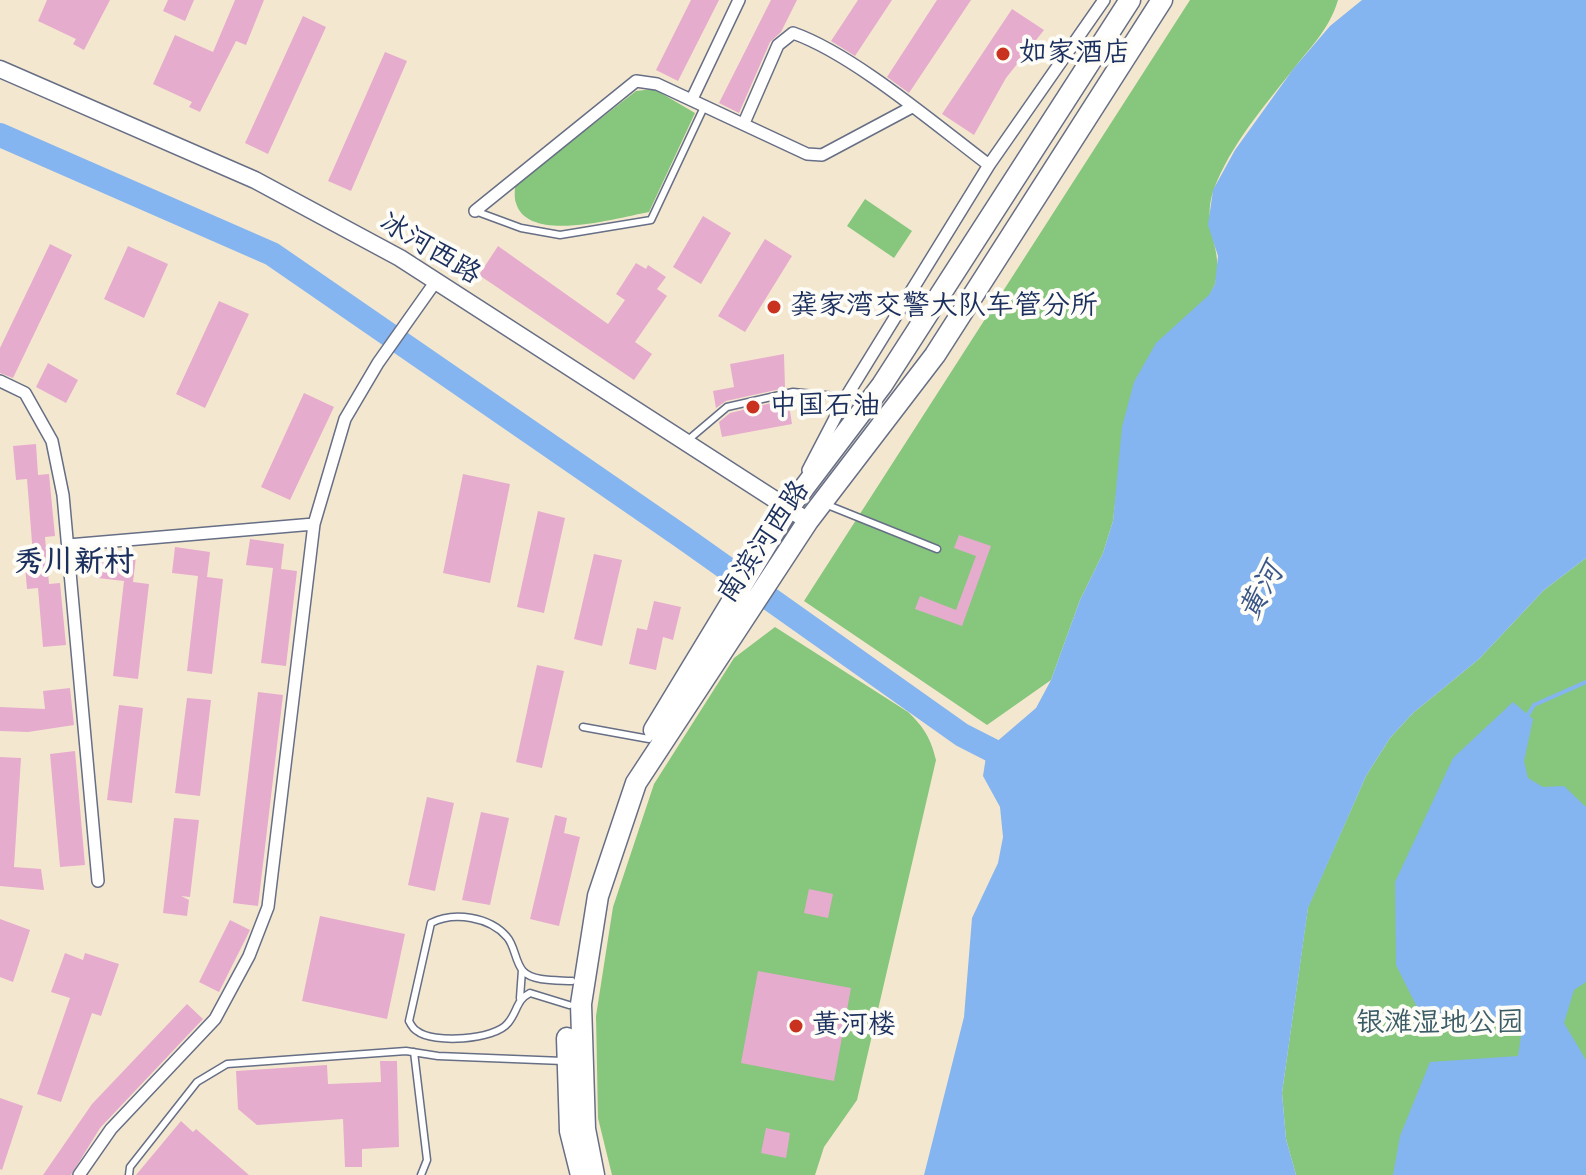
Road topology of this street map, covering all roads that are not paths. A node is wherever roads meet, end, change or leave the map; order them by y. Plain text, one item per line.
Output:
1 (739, 0) edge
2 (1104, 0) edge
3 (1130, 0) edge
4 (1162, 0) edge
5 (0, 69) edge
6 (692, 99) junction
7 (705, 105) junction
8 (912, 107) junction
9 (744, 123) junction
10 (989, 165) junction
11 (475, 211) joint
12 (436, 281) junction
13 (0, 381) edge
14 (846, 397) junction
15 (685, 442) junction
16 (822, 503) junction
17 (788, 509) junction
18 (808, 521) junction
19 (314, 524) junction
20 (68, 545) junction
21 (937, 549) dead end
22 (583, 727) dead end
23 (649, 739) junction
24 (98, 881) dead end
25 (522, 970) junction
26 (572, 981) junction
27 (520, 998) junction
28 (569, 1005) junction
29 (414, 1052) junction
30 (567, 1061) junction
31 (79, 1175) edge
32 (129, 1175) edge
33 (421, 1175) edge
34 (581, 1175) edge
35 (594, 1175) edge

1 - 6 street
2 - 10 street, 南滨河西路
3 - 17 highway, 南滨河西路
4 - 16 highway, 南滨河西路
5 - 12 main road, 冰河西路
6 - 7 street
6 - 11 street
7 - 9 street
7 - 11 lane
8 - 9 street
8 - 9 street
8 - 10 street
10 - 14 street, 南滨河西路
12 - 15 main road, 冰河西路
12 - 19 street
13 - 20 street
14 - 15 lane
14 - 17 street, 南滨河西路
15 - 17 main road, 冰河西路
16 - 18 highway, 南滨河西路
16 - 21 lane
17 - 18 main road, 冰河西路
17 - 23 highway, 南滨河西路
18 - 35 highway, 南滨河西路
19 - 20 street
19 - 31 street
20 - 24 street
22 - 23 lane
23 - 26 highway, 南滨河西路
25 - 26 lane
25 - 27 lane
25 - 27 lane
26 - 28 highway, 南滨河西路
27 - 28 lane
28 - 30 highway, 南滨河西路
29 - 30 lane
29 - 32 lane
29 - 33 lane
30 - 34 highway, 南滨河西路

